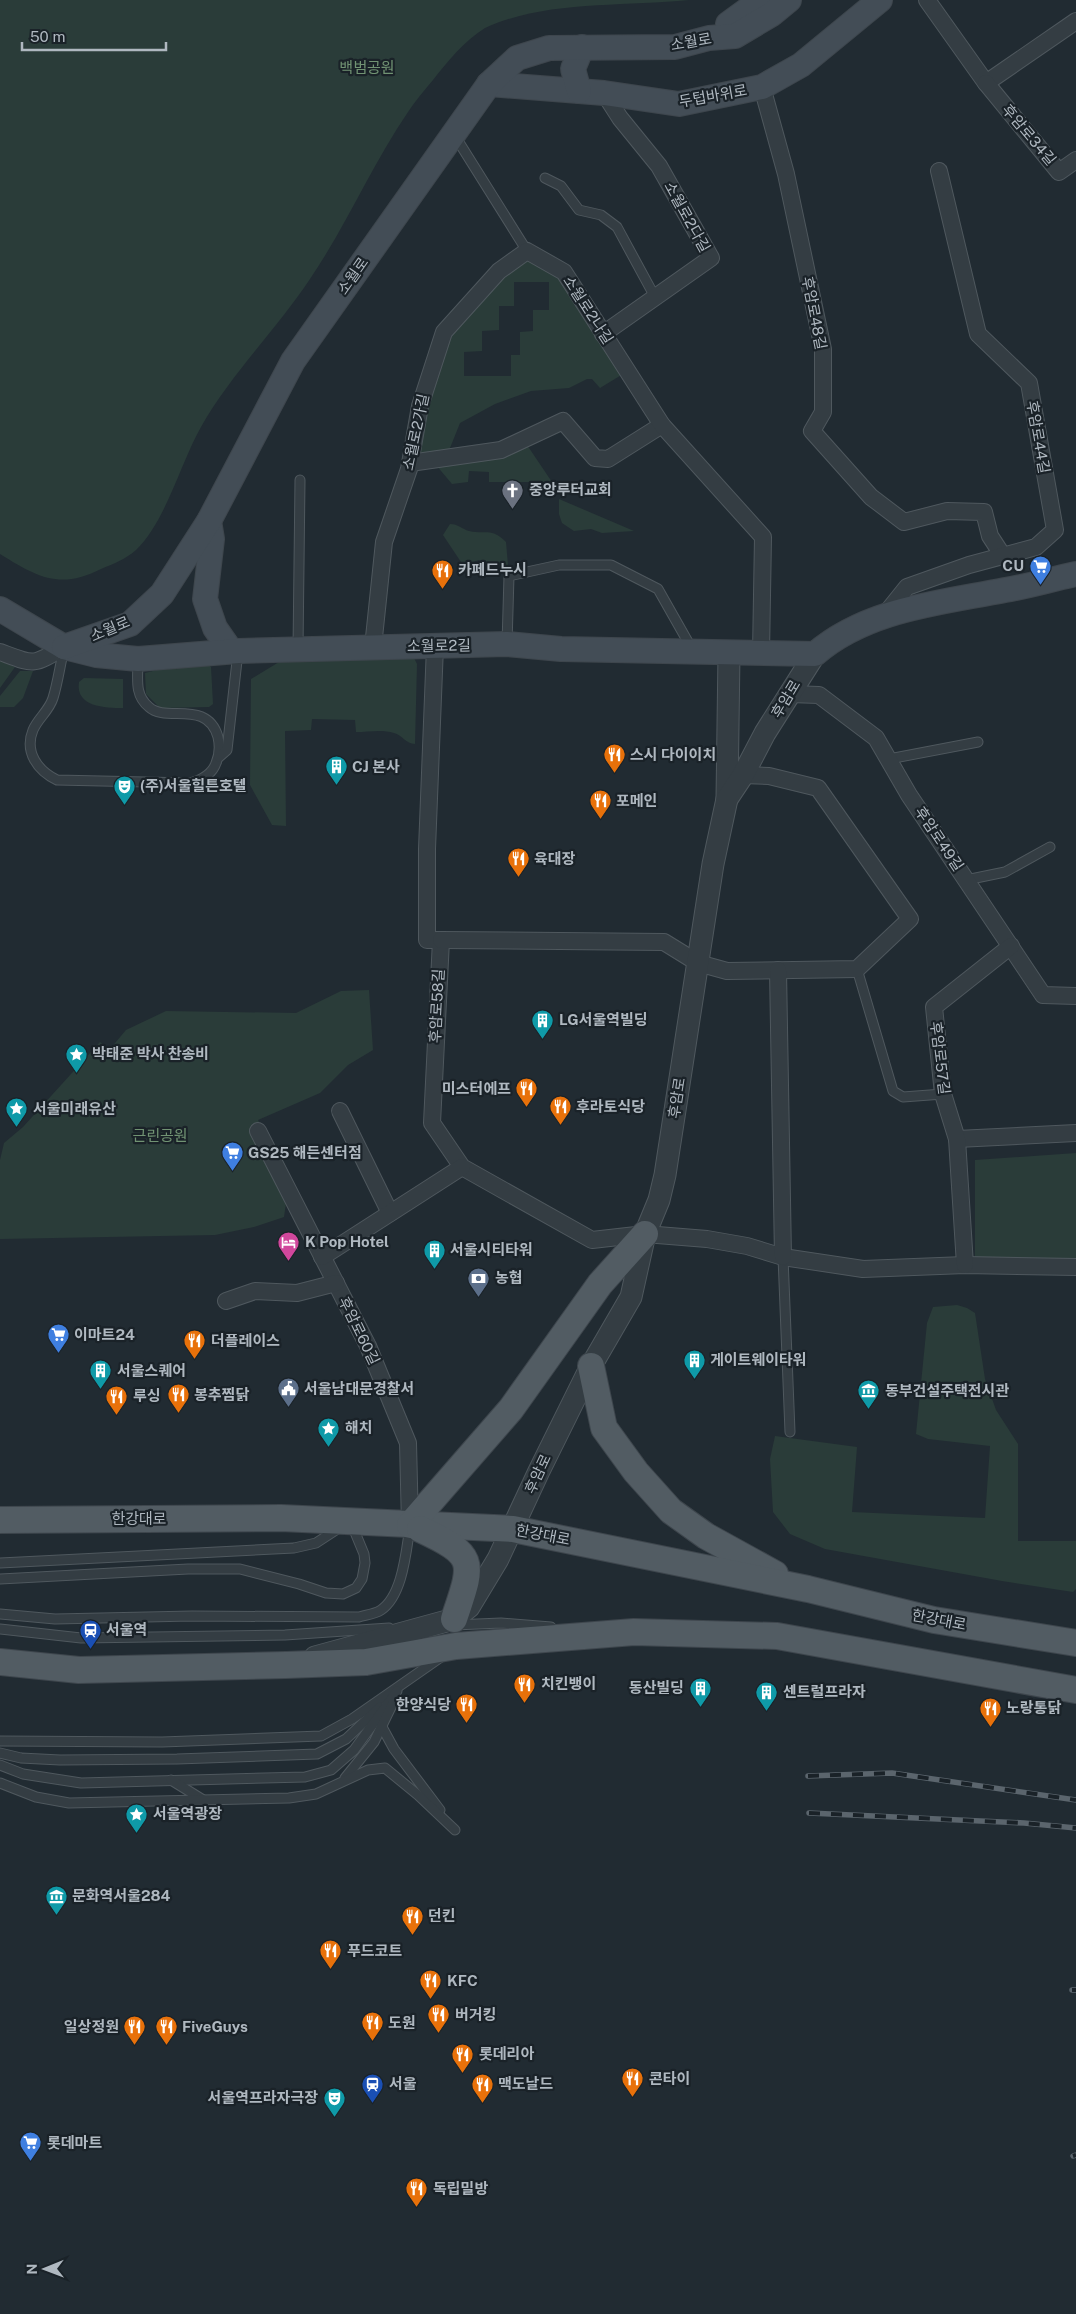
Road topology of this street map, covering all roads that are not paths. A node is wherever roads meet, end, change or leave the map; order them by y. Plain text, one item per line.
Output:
1 (761, 0) edge
2 (789, 0) edge
3 (880, 0) edge
4 (927, 0) edge
5 (1076, 21) edge
6 (709, 38) junction
7 (582, 47) junction
8 (489, 84) junction
9 (986, 84) junction
10 (762, 87) junction
11 (579, 91) junction
12 (604, 93) junction
13 (453, 133) junction
14 (1076, 160) edge
15 (939, 170) dead end
16 (545, 178) dead end
17 (527, 250) junction
18 (656, 297) junction
19 (603, 334) junction
20 (662, 425) junction
21 (410, 463) junction
22 (300, 480) dead end
23 (209, 522) junction
24 (1004, 556) junction
25 (1076, 574) edge
26 (0, 609) edge
27 (0, 617) edge
28 (883, 617) junction
29 (507, 644) junction
30 (435, 646) junction
31 (64, 647) junction
32 (373, 648) junction
33 (298, 649) junction
34 (234, 651) junction
35 (694, 651) junction
36 (0, 652) edge
37 (729, 653) junction
38 (761, 653) junction
39 (815, 654) junction
40 (138, 659) junction
41 (790, 694) junction
42 (978, 742) dead end
43 (219, 757) junction
44 (889, 760) junction
45 (744, 775) junction
46 (727, 798) junction
47 (1050, 847) dead end
48 (966, 880) junction
49 (441, 940) junction
50 (1011, 946) junction
51 (698, 963) junction
52 (857, 969) junction
53 (778, 970) junction
54 (1076, 996) edge
55 (943, 1094) junction
56 (340, 1111) dead end
57 (258, 1131) dead end
58 (1076, 1133) edge
59 (957, 1138) junction
60 (462, 1168) junction
61 (390, 1213) junction
62 (645, 1234) junction
63 (322, 1257) junction
64 (783, 1257) junction
65 (965, 1265) junction
66 (1076, 1267) edge
67 (336, 1283) junction
68 (226, 1301) dead end
69 (591, 1366) junction
70 (790, 1432) dead end
71 (0, 1520) edge
72 (350, 1520) junction
73 (410, 1525) junction
74 (512, 1529) junction
75 (0, 1563) edge
76 (0, 1580) edge
77 (808, 1589) junction
78 (0, 1614) edge
79 (443, 1622) junction
80 (0, 1629) edge
81 (634, 1632) junction
82 (1076, 1643) edge
83 (456, 1646) junction
84 (0, 1662) edge
85 (286, 1666) junction
86 (401, 1685) junction
87 (1076, 1690) edge
88 (382, 1727) junction
89 (0, 1740) edge
90 (0, 1753) edge
91 (0, 1765) edge
92 (171, 1780) junction
93 (342, 1782) junction
94 (0, 1783) edge
95 (205, 1800) junction

1 - 6 main road
2 - 6 main road, 소월로
3 - 10 main road, 두텁바위로
4 - 9 street
5 - 9 street
6 - 7 main road, 소월로
7 - 8 main road, 소월로
7 - 11 main road
8 - 11 main road, 두텁바위로
8 - 13 main road, 소월로
9 - 14 street, 후암로34길
10 - 12 main road, 두텁바위로
10 - 24 street, 후암로48길
11 - 12 main road, 두텁바위로
12 - 18 street, 소월로2다길
13 - 17 lane, 소월로2나길
13 - 23 main road, 소월로
15 - 24 street, 후암로44길
16 - 18 lane
17 - 19 street, 소월로2나길
17 - 21 street, 소월로2가길
18 - 19 street, 소월로2다길
19 - 20 street, 소월로2나길
20 - 21 street
20 - 38 street, 소월로2나길
21 - 32 street, 소월로2가길
22 - 33 lane
23 - 31 main road, 소월로
23 - 34 main road
24 - 28 street, 후암로44길
25 - 28 main road, 후암로
26 - 31 main road
27 - 31 lane
28 - 39 main road, 후암로
29 - 30 main road, 소월로2길
29 - 35 main road, 소월로2길
29 - 35 lane
30 - 32 main road, 소월로2길
30 - 49 street
31 - 36 street
31 - 40 main road, 소월로2길
31 - 43 lane
32 - 33 main road, 소월로2길
33 - 34 main road, 소월로2길
34 - 40 main road, 소월로2길
34 - 43 lane
35 - 37 main road, 소월로2길
37 - 38 main road, 소월로2길
37 - 46 street
38 - 39 main road, 소월로2길
39 - 41 street, 후암로
40 - 43 lane
41 - 44 street, 후암로49길
41 - 45 street, 후암로
42 - 44 lane
44 - 48 street, 후암로49길
45 - 46 street, 후암로
45 - 52 street
46 - 51 street, 후암로
47 - 48 lane
48 - 50 street, 후암로49길
49 - 51 street
49 - 60 street, 후암로58길
50 - 54 street, 후암로49길
50 - 55 street, 후암로57길
51 - 53 street
51 - 62 street, 후암로
52 - 53 street
52 - 55 lane
53 - 64 street
55 - 59 street, 후암로57길
56 - 61 street
57 - 63 street, 후암로60길
58 - 59 street
59 - 65 street, 후암로57길
60 - 61 street
60 - 62 street, 후암로58길
61 - 63 street
62 - 64 street
62 - 69 street, 후암로
62 - 73 main road
63 - 67 street, 후암로60길
64 - 65 street
64 - 70 lane
65 - 66 street
67 - 68 street, 후암로60길
67 - 73 street, 후암로60길
69 - 74 street, 후암로
69 - 77 main road
71 - 72 main road, 한강대로
72 - 73 main road, 한강대로
72 - 75 lane
72 - 76 lane
73 - 74 main road, 한강대로
73 - 78 lane
73 - 79 main road
74 - 77 main road, 한강대로
74 - 79 street, 후암로
77 - 82 main road, 한강대로
79 - 80 lane
79 - 81 lane
79 - 85 street, 후암로
81 - 83 main road
81 - 87 main road
83 - 85 main road
83 - 86 lane
84 - 85 main road
86 - 88 lane
86 - 89 lane
86 - 90 lane
86 - 92 lane
88 - 93 lane
88 - 93 lane
91 - 92 lane
92 - 95 lane
93 - 95 lane
94 - 95 lane

